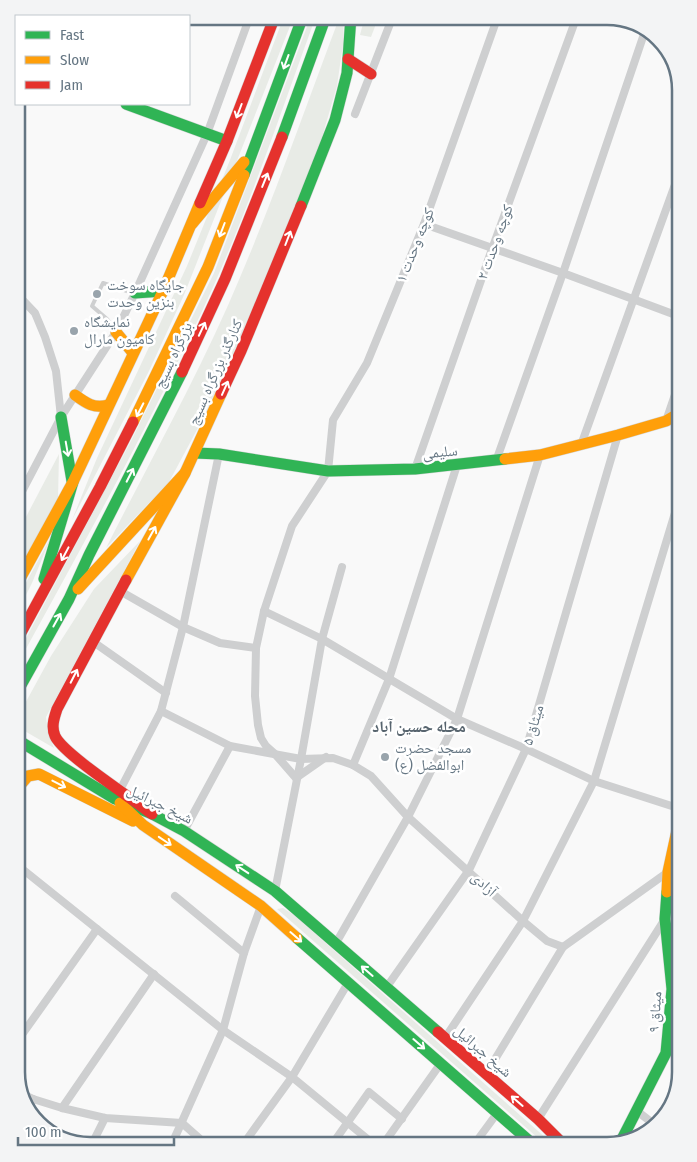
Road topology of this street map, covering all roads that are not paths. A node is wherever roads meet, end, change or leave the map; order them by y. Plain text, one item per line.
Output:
1 (247, 25) edge
2 (272, 25) edge
3 (300, 25) edge
4 (323, 25) edge
5 (350, 25) edge
6 (390, 25) edge
7 (495, 25) edge
8 (574, 25) edge
9 (643, 36) edge
10 (348, 59) junction
11 (371, 74) junction
12 (129, 105) edge
13 (355, 114) dead end
14 (207, 134) junction
15 (227, 141) junction
16 (253, 152) junction
17 (672, 193) edge
18 (192, 224) junction
19 (424, 224) junction
20 (492, 249) junction
21 (563, 273) junction
22 (163, 291) junction
23 (135, 293) junction
24 (633, 300) junction
25 (25, 302) edge
26 (672, 314) edge
27 (116, 332) junction
28 (133, 353) junction
29 (75, 395) junction
30 (672, 403) edge
31 (108, 405) junction
32 (61, 417) junction
33 (672, 417) edge
34 (666, 421) junction
35 (618, 435) junction
36 (581, 445) junction
37 (195, 452) junction
38 (219, 454) junction
39 (540, 455) junction
40 (496, 461) junction
41 (457, 465) junction
42 (415, 469) junction
43 (328, 470) junction
44 (185, 473) junction
45 (73, 482) junction
46 (25, 486) edge
47 (672, 523) edge
48 (342, 567) dead end
49 (25, 570) edge
50 (120, 591) junction
51 (68, 599) junction
52 (34, 610) junction
53 (264, 611) junction
54 (25, 626) edge
55 (183, 627) junction
56 (322, 638) junction
57 (92, 641) junction
58 (256, 648) junction
59 (25, 678) edge
60 (389, 679) junction
61 (166, 693) junction
62 (161, 711) junction
63 (457, 719) junction
64 (25, 744) edge
65 (230, 746) junction
66 (526, 749) junction
67 (275, 754) junction
68 (326, 757) junction
69 (301, 759) junction
70 (353, 765) junction
71 (25, 777) edge
72 (296, 778) junction
73 (594, 781) junction
74 (117, 794) junction
75 (672, 808) edge
76 (408, 817) junction
77 (142, 826) junction
78 (184, 831) junction
79 (672, 853) edge
80 (469, 870) junction
81 (25, 872) edge
82 (668, 872) junction
83 (672, 874) edge
84 (275, 891) junction
85 (175, 896) dead end
86 (261, 906) junction
87 (665, 919) junction
88 (524, 921) junction
89 (97, 929) junction
90 (336, 944) junction
91 (563, 946) junction
92 (244, 953) junction
93 (672, 965) edge
94 (154, 974) junction
95 (348, 983) junction
96 (386, 988) junction
97 (672, 1016) edge
98 (25, 1030) edge
99 (224, 1030) junction
100 (445, 1038) junction
101 (441, 1063) junction
102 (486, 1074) junction
103 (292, 1077) junction
104 (33, 1099) edge
105 (62, 1108) junction
106 (637, 1111) junction
107 (498, 1112) junction
108 (105, 1118) junction
109 (402, 1119) junction
110 (538, 1120) junction
111 (650, 1121) edge
112 (182, 1123) junction
113 (347, 1123) junction
114 (624, 1135) edge
115 (96, 1137) edge
116 (175, 1137) edge
117 (198, 1137) edge
118 (249, 1137) edge
119 (337, 1137) edge
120 (365, 1137) edge
121 (389, 1137) edge
122 (480, 1137) edge
123 (525, 1137) edge
124 (556, 1137) edge

1 - 14 street
2 -> 15 main road
3 -> 16 main road, بزرگراه بسیج
51 -> 4 main road, بزرگراه بسیج
5 - 10 main road, کنارگذر بزرگراه بسیج
6 - 11 street
7 - 19 street, کوچه وحدت ۱
8 - 20 street, کوچه وحدت ۲
9 - 21 street
10 - 11 main road
37 -> 10 main road, کنارگذر بزرگراه بسیج
11 - 13 street
12 - 14 main road
14 - 15 main road
14 - 23 street
15 - 18 main road
16 - 18 main road
16 -> 52 main road, بزرگراه بسیج
17 - 24 street
18 - 22 main road
19 - 20 street
19 - 43 street, کوچه وحدت ۱
20 - 21 street
20 - 42 street, کوچه وحدت ۲
21 - 24 street
21 - 40 street
22 - 23 main road
22 - 28 main road
23 - 27 street
23 - 27 lane
24 - 26 street
24 - 36 street
25 - 32 street
27 - 28 main road
27 - 29 street
28 - 31 main road
29 - 31 main road
29 - 32 street
30 - 34 street
31 - 45 main road
32 -> 45 main road
32 - 46 street
33 - 34 main road, سلیمی
34 - 35 main road, سلیمی
35 - 36 main road, سلیمی
35 - 66 street, میثاق ۵
36 - 39 main road, سلیمی
37 - 38 main road, سلیمی
37 - 44 main road, کنارگذر بزرگراه بسیج
38 - 43 main road, سلیمی
38 - 55 street
39 - 40 main road, سلیمی
39 - 63 street
40 - 41 main road, سلیمی
41 - 42 main road, سلیمی
41 - 60 street
42 - 43 main road, سلیمی
43 - 53 street
50 -> 44 main road, کنارگذر بزرگراه بسیج
44 - 51 main road
45 - 49 main road
45 - 52 main road
47 - 73 street
48 - 56 street
50 - 55 street
50 - 57 main road, کنارگذر بزرگراه بسیج
59 -> 51 main road, بزرگراه بسیج
52 - 54 main road, بزرگراه بسیج
53 - 56 street
53 - 58 street
55 - 58 street
55 - 61 street
56 - 60 street
56 - 69 street
57 - 61 street
74 -> 57 main road, کنارگذر بزرگراه بسیج
58 - 67 street
60 - 63 street
60 - 70 street
61 - 62 street
62 - 65 street, آزادی
62 - 74 street
63 - 66 street
63 - 76 street
64 - 74 main road
65 - 67 street, آزادی
65 - 78 street
66 - 73 street
66 - 80 street, میثاق ۵
67 - 69 street, آزادی
67 - 72 street
68 - 69 street, آزادی
68 - 70 street, آزادی
68 - 72 street
69 - 72 street
70 - 76 street, آزادی
71 -> 77 main road
72 - 84 street
73 - 75 street
73 - 88 street
74 - 77 main road, شیخ جبرائیل
74 - 78 main road, شیخ جبرائیل
76 - 80 street, آزادی
76 - 90 street
77 -> 86 main road, شیخ جبرائیل
84 -> 78 main road, شیخ جبرائیل
79 - 82 main road, میثاق ۹
80 - 88 street, آزادی
80 - 96 street, میثاق ۵
81 - 89 street
82 - 83 street
82 - 87 main road, میثاق ۹
82 - 91 street
84 - 90 main road, شیخ جبرائیل
85 - 92 street
86 - 92 street
86 -> 95 main road, شیخ جبرائیل
87 - 93 main road, میثاق ۹
87 - 110 street
88 - 91 street, آزادی
88 - 100 street
89 - 94 street
89 - 98 street
96 -> 90 main road, شیخ جبرائیل
91 - 102 street
92 - 99 street
94 - 99 street
94 - 105 street
95 -> 101 main road, شیخ جبرائیل
95 - 103 street
96 - 100 main road, شیخ جبرائیل
97 - 106 main road, میثاق ۹
99 - 103 street
99 - 112 street
100 - 102 main road, شیخ جبرائیل
101 - 107 main road, شیخ جبرائیل
101 - 109 street
110 -> 102 main road, شیخ جبرائیل
103 - 113 street
103 - 118 street
104 - 105 street
105 - 108 street
106 - 111 street
106 - 114 main road, میثاق ۹
107 - 122 street
107 - 123 main road, شیخ جبرائیل
108 - 112 street
108 - 115 street
109 - 113 street
109 - 121 street
110 - 124 main road, شیخ جبرائیل
112 - 116 street
112 - 117 street
113 - 119 street
113 - 120 street

